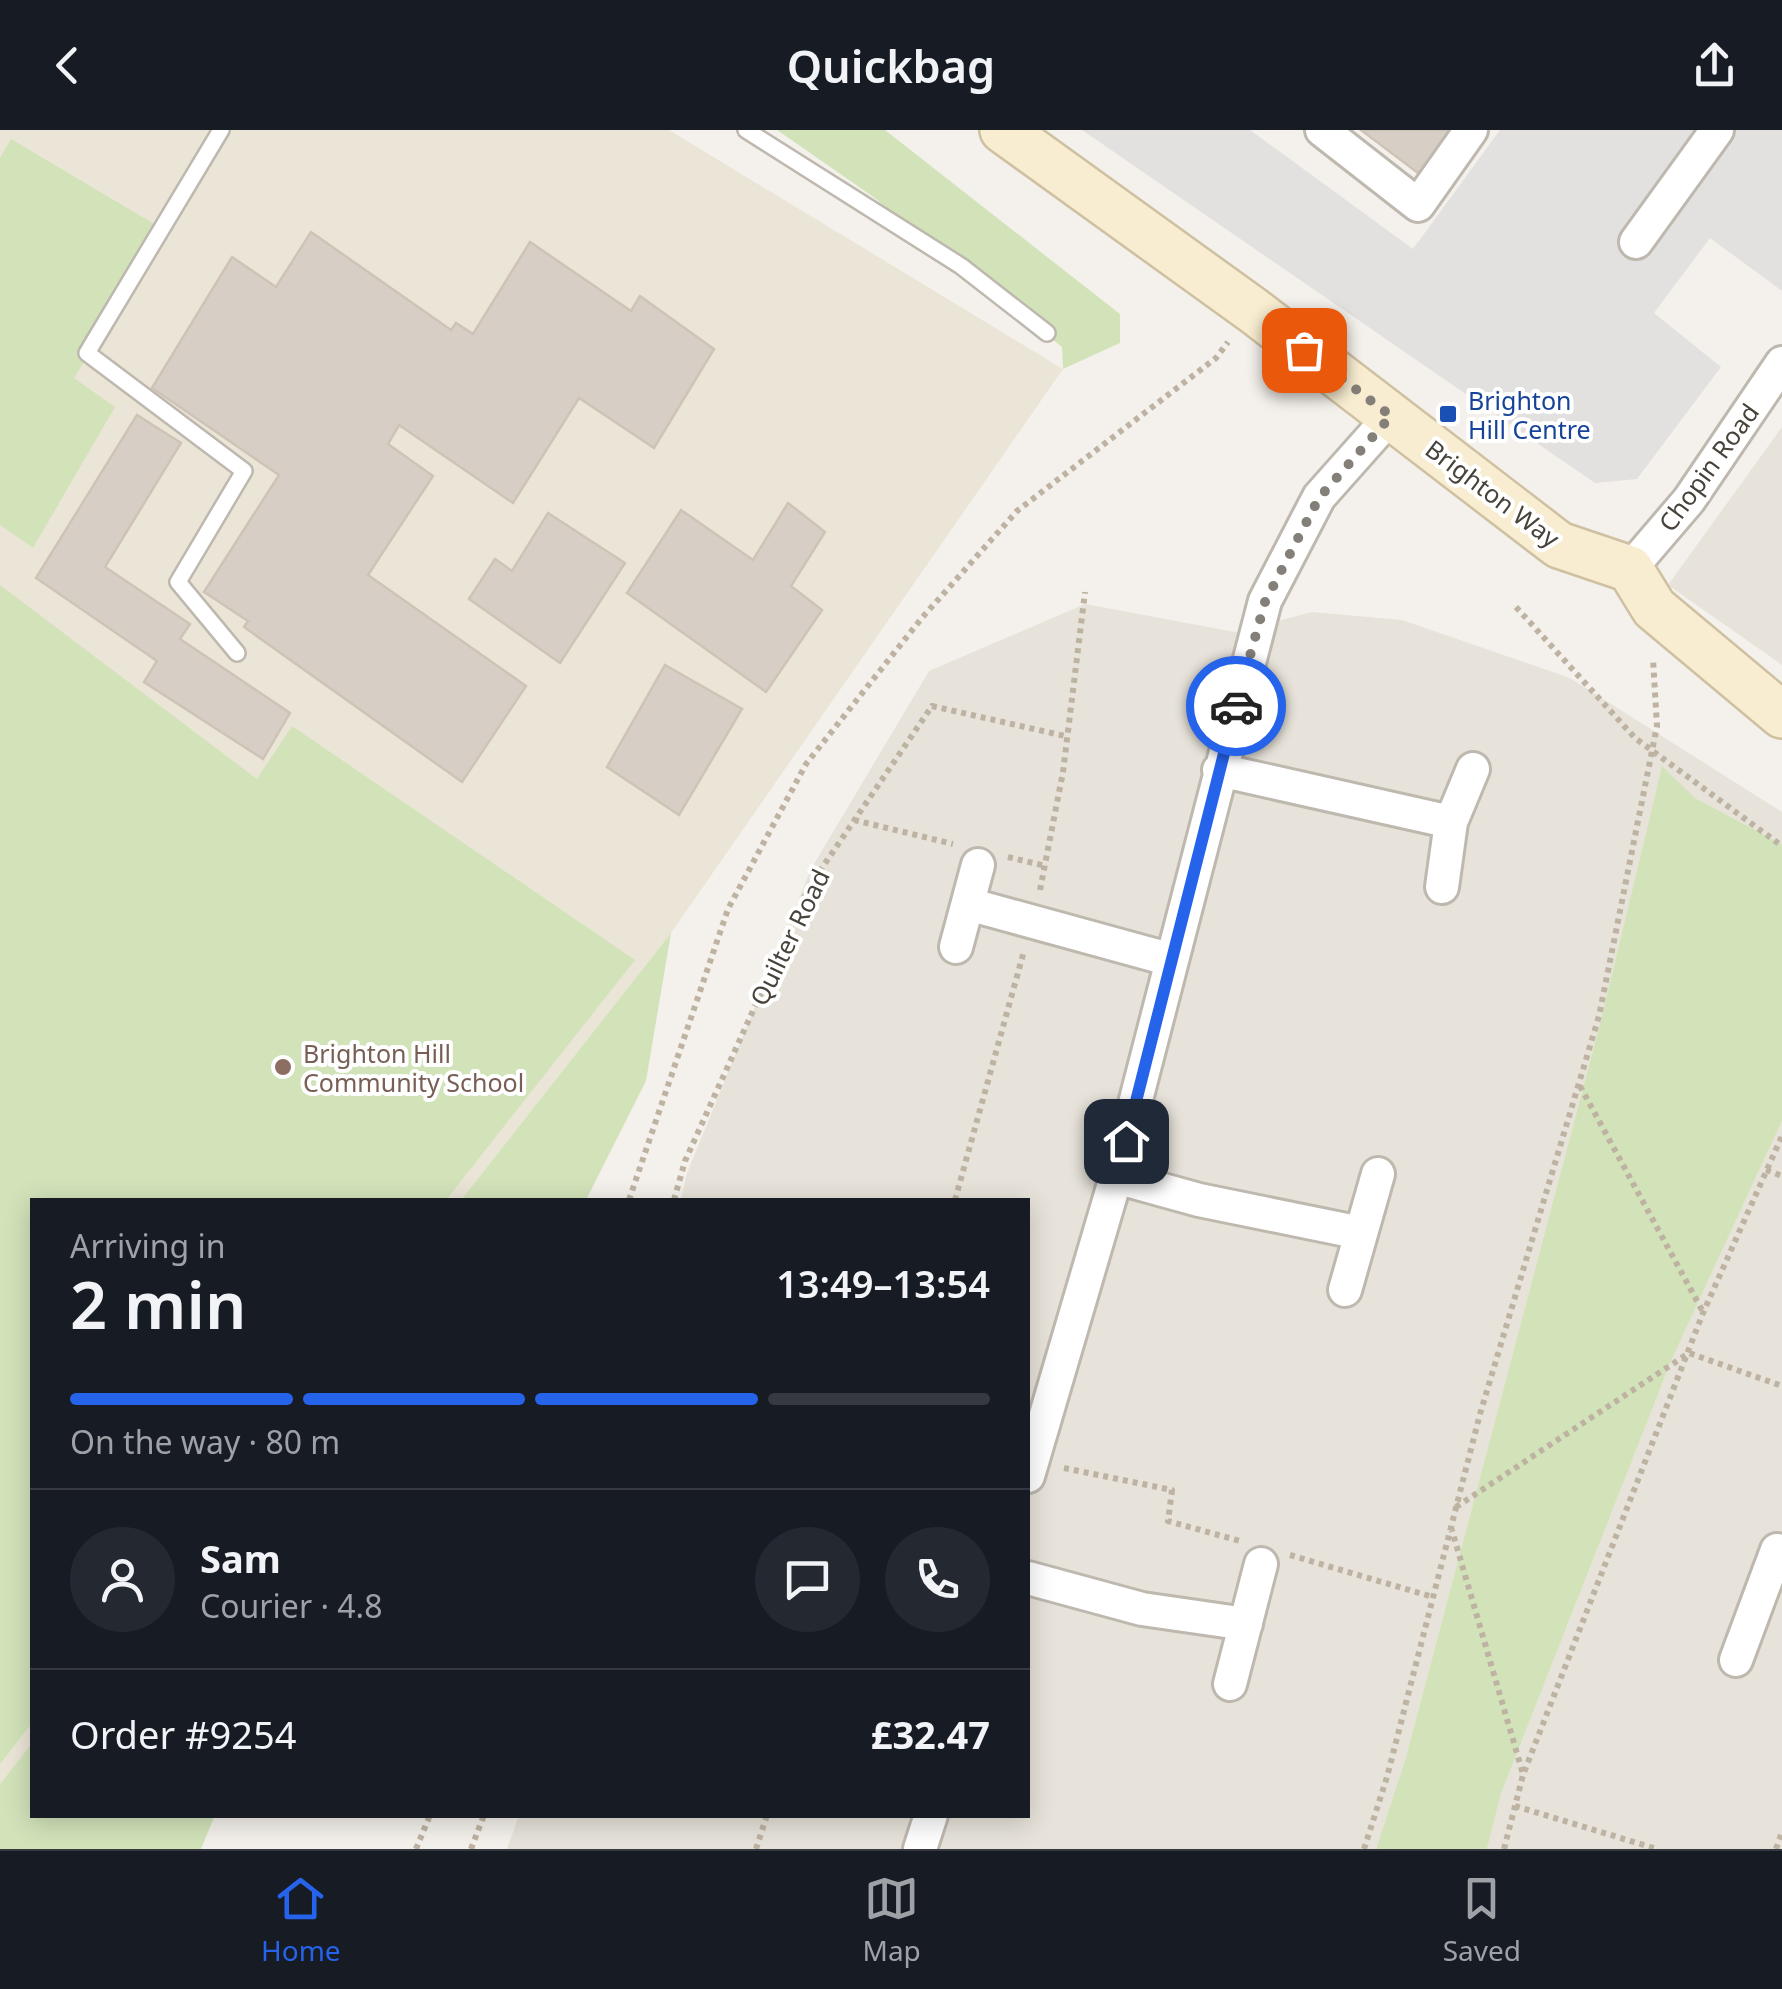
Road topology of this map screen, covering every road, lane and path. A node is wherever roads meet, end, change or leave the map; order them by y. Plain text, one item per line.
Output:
1 (221, 130) edge
2 (746, 130) edge
3 (1002, 130) edge
4 (1322, 130) edge
5 (1471, 130) edge
6 (1717, 130) edge
7 (1636, 242) dead end
8 (1047, 333) dead end
9 (1235, 333) dead end
10 (1782, 363) edge
11 (1391, 416) junction
12 (1630, 569) junction
13 (1085, 592) dead end
14 (1516, 607) dead end
15 (236, 652) dead end
16 (1653, 659) dead end
17 (1782, 715) edge
18 (1064, 736) junction
19 (1652, 748) junction
20 (1473, 769) dead end
21 (1219, 770) junction
22 (1451, 822) junction
23 (1782, 846) edge
24 (978, 864) dead end
25 (1442, 887) dead end
26 (968, 904) junction
27 (1032, 921) junction
28 (956, 947) dead end
29 (1172, 960) junction
30 (1579, 1084) junction
31 (1782, 1136) edge
32 (1766, 1170) junction
33 (1378, 1174) dead end
34 (1782, 1176) edge
35 (1116, 1177) junction
36 (629, 1198) edge
37 (675, 1198) edge
38 (956, 1198) edge
39 (1362, 1234) junction
40 (1345, 1290) dead end
41 (1703, 1313) junction
42 (1690, 1353) junction
43 (1041, 1374) edge
44 (1782, 1386) edge
45 (1041, 1471) edge
46 (1456, 1506) junction
47 (1451, 1526) junction
48 (1777, 1550) dead end
49 (1262, 1553) junction
50 (1030, 1579) edge
51 (1433, 1597) junction
52 (1769, 1610) edge
53 (1246, 1624) junction
54 (1736, 1660) dead end
55 (1230, 1684) dead end
56 (1523, 1775) junction
57 (1515, 1806) junction
58 (429, 1818) edge
59 (483, 1818) edge
60 (766, 1818) edge
61 (930, 1818) edge
62 (1782, 1832) edge
63 (416, 1849) edge
64 (471, 1849) edge
65 (756, 1849) edge
66 (920, 1849) edge
67 (1364, 1849) edge
68 (1504, 1849) edge
69 (1657, 1849) edge
70 (1776, 1849) edge

1 - 15 lane
2 - 8 lane
3 - 11 street, Brighton Way
4 - 5 street
6 - 7 street
9 - 36 path
10 - 12 street, Chopin Road
11 - 12 street, Brighton Way
11 - 21 street
12 - 17 street
13 - 18 path
14 - 19 path
16 - 19 path
18 - 27 path
18 - 37 path, Quilter Road
19 - 23 path
19 - 30 path
20 - 22 street
21 - 22 street
21 - 29 street
22 - 25 street
24 - 26 street
26 - 27 street
26 - 28 street
27 - 29 street
27 - 38 path
29 - 35 street
30 - 41 path
30 - 46 path
31 - 32 path
32 - 34 path
32 - 41 path
33 - 39 street
35 - 39 street
35 - 43 street
39 - 40 street
41 - 42 path
42 - 44 path
42 - 46 path
42 - 56 path
43 - 45 street
45 - 49 path
46 - 47 path
47 - 51 path
47 - 56 path
48 - 52 street
49 - 51 path
49 - 53 street
50 - 53 street
51 - 67 path
52 - 54 street
53 - 55 street
56 - 57 path
57 - 68 path
57 - 69 path
58 - 63 path
59 - 64 path
60 - 65 path
61 - 66 street
62 - 70 path

